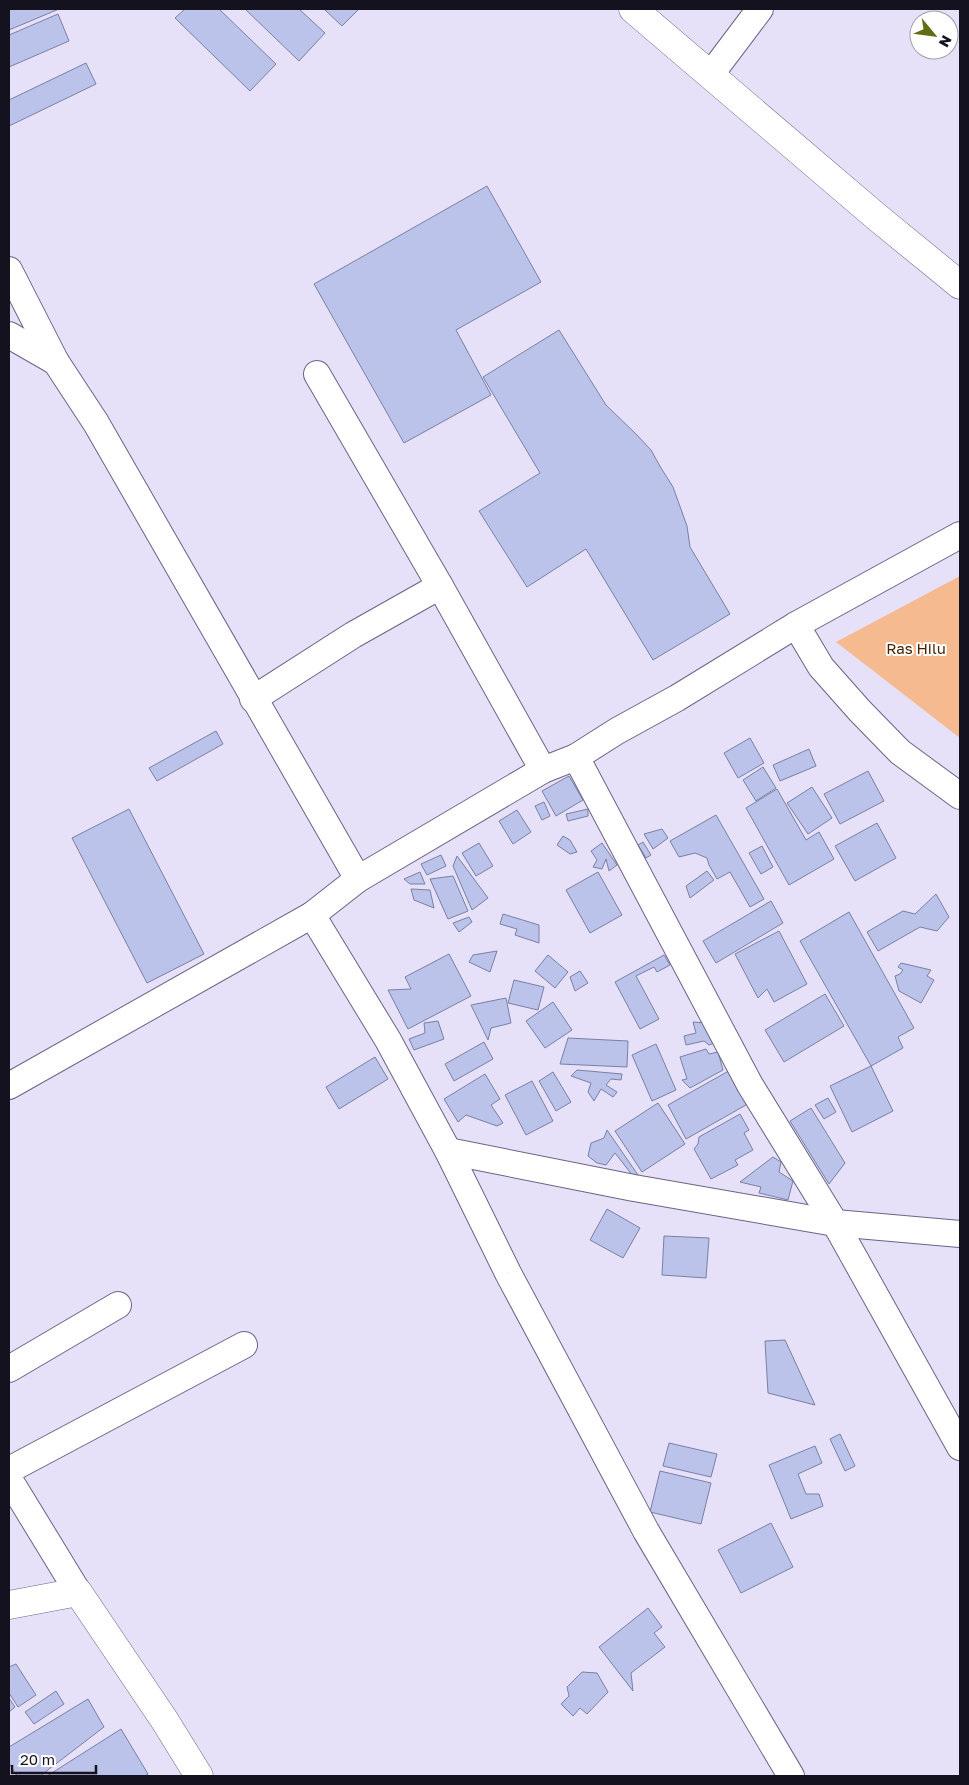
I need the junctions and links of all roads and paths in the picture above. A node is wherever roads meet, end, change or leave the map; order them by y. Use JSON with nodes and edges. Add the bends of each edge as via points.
{"nodes":[{"id":1,"x":633,"y":9,"type":"edge"},
{"id":2,"x":760,"y":9,"type":"edge"},
{"id":3,"x":711,"y":74,"type":"junction"},
{"id":4,"x":9,"y":270,"type":"edge"},
{"id":5,"x":960,"y":285,"type":"edge"},
{"id":6,"x":9,"y":335,"type":"edge"},
{"id":7,"x":56,"y":362,"type":"junction"},
{"id":8,"x":317,"y":374,"type":"dead end"},
{"id":9,"x":960,"y":535,"type":"edge"},
{"id":10,"x":440,"y":586,"type":"junction"},
{"id":11,"x":796,"y":625,"type":"junction"},
{"id":12,"x":253,"y":700,"type":"junction"},
{"id":13,"x":576,"y":757,"type":"junction"},
{"id":14,"x":543,"y":770,"type":"junction"},
{"id":15,"x":960,"y":796,"type":"edge"},
{"id":16,"x":358,"y":879,"type":"junction"},
{"id":17,"x":312,"y":915,"type":"junction"},
{"id":18,"x":9,"y":1086,"type":"edge"},
{"id":19,"x":448,"y":1151,"type":"junction"},
{"id":20,"x":835,"y":1223,"type":"junction"},
{"id":21,"x":960,"y":1234,"type":"edge"},
{"id":22,"x":118,"y":1305,"type":"dead end"},
{"id":23,"x":244,"y":1345,"type":"dead end"},
{"id":24,"x":9,"y":1369,"type":"edge"},
{"id":25,"x":960,"y":1447,"type":"edge"},
{"id":26,"x":9,"y":1470,"type":"edge"},
{"id":27,"x":9,"y":1479,"type":"edge"},
{"id":28,"x":78,"y":1592,"type":"junction"},
{"id":29,"x":9,"y":1605,"type":"edge"},
{"id":30,"x":200,"y":1776,"type":"edge"},
{"id":31,"x":790,"y":1776,"type":"edge"}],
"edges":[{"from":1,"to":3,"type":"main road"},
{"from":2,"to":3,"type":"street"},
{"from":3,"to":5,"type":"main road"},
{"from":4,"to":7,"type":"street"},
{"from":6,"to":7,"type":"street"},
{"from":7,"to":12,"type":"street","via":[[96,423]]},
{"from":8,"to":10,"type":"street"},
{"from":9,"to":11,"type":"street"},
{"from":10,"to":12,"type":"street","via":[[353,635]]},
{"from":10,"to":14,"type":"street"},
{"from":11,"to":13,"type":"street"},
{"from":11,"to":15,"type":"street","via":[[821,667],[860,711],[900,752]]},
{"from":12,"to":16,"type":"street"},
{"from":13,"to":14,"type":"street"},
{"from":13,"to":20,"type":"street","via":[[750,1085]]},
{"from":14,"to":16,"type":"street"},
{"from":16,"to":17,"type":"street"},
{"from":17,"to":18,"type":"street"},
{"from":17,"to":19,"type":"street","via":[[388,1040]]},
{"from":19,"to":20,"type":"street"},
{"from":19,"to":31,"type":"street","via":[[508,1273],[646,1531]]},
{"from":20,"to":21,"type":"street"},
{"from":20,"to":25,"type":"street"},
{"from":22,"to":24,"type":"street"},
{"from":23,"to":26,"type":"street"},
{"from":27,"to":28,"type":"street"},
{"from":28,"to":29,"type":"main road"},
{"from":28,"to":30,"type":"main road"}]}
